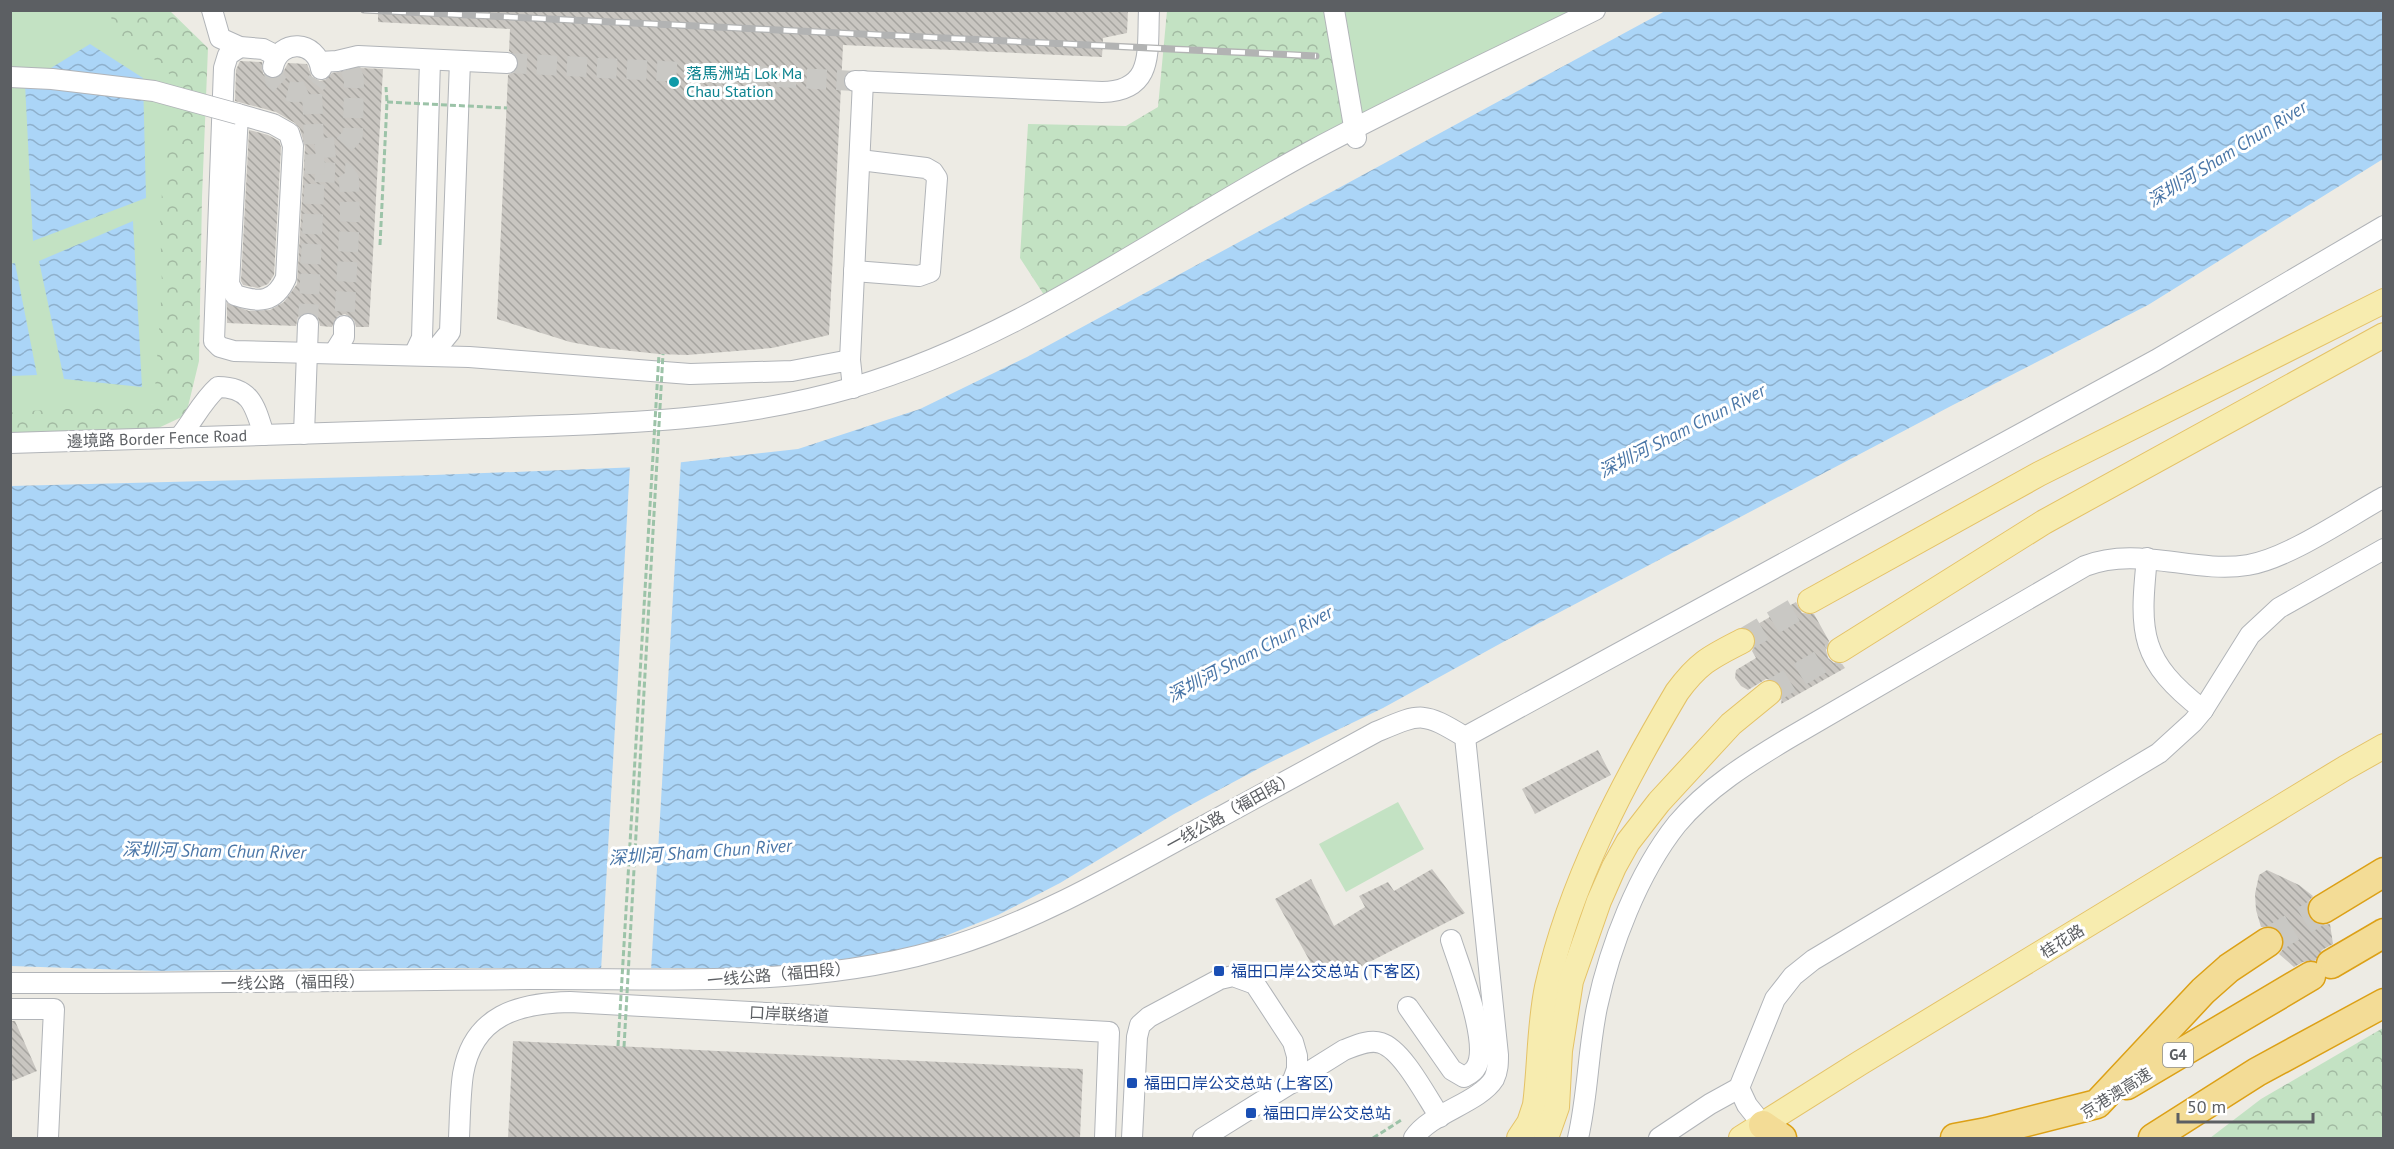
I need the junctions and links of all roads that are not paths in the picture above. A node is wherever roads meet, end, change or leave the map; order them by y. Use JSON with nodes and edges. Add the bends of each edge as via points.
{"nodes":[{"id":1,"x":212,"y":10,"type":"edge"},
{"id":2,"x":1149,"y":10,"type":"edge"},
{"id":3,"x":1334,"y":10,"type":"edge"},
{"id":4,"x":1595,"y":10,"type":"edge"},
{"id":5,"x":240,"y":47,"type":"junction"},
{"id":6,"x":430,"y":60,"type":"junction"},
{"id":7,"x":460,"y":61,"type":"junction"},
{"id":8,"x":507,"y":63,"type":"tunnel mouth"},
{"id":9,"x":10,"y":77,"type":"edge"},
{"id":10,"x":238,"y":114,"type":"junction"},
{"id":11,"x":1356,"y":134,"type":"junction"},
{"id":12,"x":860,"y":160,"type":"junction"},
{"id":13,"x":2384,"y":226,"type":"edge"},
{"id":14,"x":854,"y":271,"type":"junction"},
{"id":15,"x":2384,"y":301,"type":"edge"},
{"id":16,"x":308,"y":324,"type":"tunnel mouth"},
{"id":17,"x":344,"y":326,"type":"tunnel mouth"},
{"id":18,"x":2384,"y":335,"type":"edge"},
{"id":19,"x":307,"y":352,"type":"junction"},
{"id":20,"x":334,"y":353,"type":"junction"},
{"id":21,"x":414,"y":355,"type":"junction"},
{"id":22,"x":850,"y":360,"type":"junction"},
{"id":23,"x":853,"y":388,"type":"junction"},
{"id":24,"x":304,"y":434,"type":"junction"},
{"id":25,"x":264,"y":435,"type":"junction"},
{"id":26,"x":179,"y":438,"type":"junction"},
{"id":27,"x":10,"y":443,"type":"edge"},
{"id":28,"x":2384,"y":497,"type":"edge"},
{"id":29,"x":2384,"y":549,"type":"edge"},
{"id":30,"x":2147,"y":558,"type":"junction"},
{"id":31,"x":1810,"y":601,"type":"tunnel mouth"},
{"id":32,"x":1742,"y":641,"type":"tunnel mouth"},
{"id":33,"x":1840,"y":650,"type":"tunnel mouth"},
{"id":34,"x":1769,"y":693,"type":"tunnel mouth"},
{"id":35,"x":2203,"y":711,"type":"junction"},
{"id":36,"x":1466,"y":746,"type":"junction"},
{"id":37,"x":2384,"y":746,"type":"edge"},
{"id":38,"x":2384,"y":872,"type":"edge"},
{"id":39,"x":2323,"y":909,"type":"tunnel mouth"},
{"id":40,"x":2384,"y":933,"type":"edge"},
{"id":41,"x":1451,"y":940,"type":"dead end"},
{"id":42,"x":2268,"y":942,"type":"tunnel mouth"},
{"id":43,"x":10,"y":983,"type":"edge"},
{"id":44,"x":2384,"y":1003,"type":"edge"},
{"id":45,"x":1408,"y":1007,"type":"dead end"},
{"id":46,"x":10,"y":1009,"type":"edge"},
{"id":47,"x":2258,"y":1072,"type":"junction"},
{"id":48,"x":1292,"y":1083,"type":"junction"},
{"id":49,"x":1739,"y":1088,"type":"junction"},
{"id":50,"x":2097,"y":1104,"type":"junction"},
{"id":51,"x":1440,"y":1117,"type":"junction"},
{"id":52,"x":1762,"y":1134,"type":"edge"},
{"id":53,"x":48,"y":1138,"type":"edge"},
{"id":54,"x":459,"y":1138,"type":"edge"},
{"id":55,"x":1105,"y":1138,"type":"edge"},
{"id":56,"x":1132,"y":1138,"type":"edge"},
{"id":57,"x":1203,"y":1138,"type":"edge"},
{"id":58,"x":1414,"y":1138,"type":"edge"},
{"id":59,"x":1520,"y":1138,"type":"edge"},
{"id":60,"x":1546,"y":1138,"type":"edge"},
{"id":61,"x":1578,"y":1138,"type":"edge"},
{"id":62,"x":1659,"y":1138,"type":"edge"},
{"id":63,"x":1955,"y":1138,"type":"edge"},
{"id":64,"x":2047,"y":1138,"type":"edge"},
{"id":65,"x":2153,"y":1138,"type":"edge"},
{"id":66,"x":2183,"y":1138,"type":"edge"}],
"edges":[{"from":1,"to":5,"type":"street","via":[[220,38]]},
{"from":2,"to":12,"type":"street","via":[[1145,67],[1134,85],[1125,90],[859,81]]},
{"from":3,"to":11,"type":"street"},
{"from":4,"to":11,"type":"street","name":"邊境路 Border Fence Road"},
{"from":5,"to":6,"type":"street","via":[[263,49],[275,62],[289,46],[304,46],[316,55],[320,65],[337,61]]},
{"from":5,"to":19,"type":"street","via":[[228,55],[224,68],[214,341],[234,351]]},
{"from":6,"to":7,"type":"street"},
{"from":6,"to":21,"type":"street","via":[[422,338]]},
{"from":7,"to":8,"type":"street"},
{"from":7,"to":21,"type":"street","via":[[450,332],[437,348]]},
{"from":9,"to":10,"type":"street","bridge":true,"via":[[154,91]]},
{"from":10,"to":10,"type":"street","via":[[289,133],[293,146],[286,278],[280,291],[265,300],[235,295],[229,284]]},
{"from":11,"to":23,"type":"street","name":"邊境路 Border Fence Road","via":[[1314,149],[1050,305],[958,350]]},
{"from":12,"to":14,"type":"street"},
{"from":12,"to":14,"type":"street","via":[[926,168],[938,178],[930,272],[919,276]]},
{"from":13,"to":36,"type":"street","via":[[2156,360]]},
{"from":14,"to":22,"type":"street"},
{"from":15,"to":31,"type":"main road","via":[[2039,474]]},
{"from":16,"to":19,"type":"street"},
{"from":17,"to":20,"type":"street","via":[[344,337]]},
{"from":18,"to":33,"type":"main road","via":[[2044,522]]},
{"from":19,"to":20,"type":"street"},
{"from":19,"to":24,"type":"street"},
{"from":20,"to":21,"type":"street"},
{"from":21,"to":22,"type":"street","via":[[690,374],[792,371]]},
{"from":22,"to":23,"type":"street"},
{"from":23,"to":24,"type":"street","name":"邊境路 Border Fence Road","via":[[770,408],[703,418]]},
{"from":24,"to":25,"type":"street","name":"邊境路 Border Fence Road"},
{"from":25,"to":26,"type":"street","name":"邊境路 Border Fence Road"},
{"from":25,"to":26,"type":"street","via":[[256,409],[243,392],[218,387]]},
{"from":26,"to":27,"type":"street","name":"邊境路 Border Fence Road"},
{"from":28,"to":30,"type":"street","via":[[2273,559],[2246,565],[2203,566]]},
{"from":29,"to":35,"type":"street","via":[[2279,608],[2250,635]]},
{"from":30,"to":35,"type":"street","via":[[2142,604],[2148,645],[2162,673]]},
{"from":30,"to":61,"type":"street","via":[[2102,559],[2085,566],[1745,765],[1678,823],[1660,847],[1616,943],[1597,1008]]},
{"from":32,"to":59,"type":"main road","via":[[1692,671],[1677,692],[1591,855],[1555,954],[1543,1012],[1535,1105]]},
{"from":34,"to":60,"type":"main road","via":[[1731,724],[1659,802],[1614,867],[1571,981],[1560,1052],[1557,1107]]},
{"from":35,"to":49,"type":"street","via":[[2176,738],[2136,768],[1813,960],[1793,976],[1775,999]]},
{"from":36,"to":43,"type":"street","name":"一线公路（福田段）","via":[[1427,717],[1408,718],[1025,919],[956,945],[888,963],[728,981]]},
{"from":36,"to":51,"type":"street","via":[[1498,1055],[1497,1069],[1486,1087]]},
{"from":37,"to":52,"type":"main road","name":"桂花路","via":[[1860,1063]]},
{"from":38,"to":39,"type":"highway"},
{"from":40,"to":50,"type":"highway","name":"京港澳高速","number":"G4"},
{"from":41,"to":45,"type":"street","via":[[1478,1028],[1480,1048],[1474,1071],[1464,1077],[1452,1070]]},
{"from":42,"to":50,"type":"highway","via":[[2203,991]]},
{"from":44,"to":47,"type":"highway"},
{"from":46,"to":53,"type":"street","via":[[54,1009]]},
{"from":47,"to":65,"type":"highway"},
{"from":47,"to":66,"type":"highway"},
{"from":48,"to":51,"type":"street","via":[[1344,1050],[1380,1042],[1396,1052]]},
{"from":48,"to":56,"type":"street","via":[[1298,1069],[1293,1042],[1256,984],[1233,976],[1220,979],[1140,1025]]},
{"from":48,"to":57,"type":"street"},
{"from":49,"to":52,"type":"street"},
{"from":49,"to":62,"type":"street"},
{"from":50,"to":63,"type":"highway"},
{"from":50,"to":64,"type":"highway","name":"京港澳高速","number":"G4"},
{"from":51,"to":58,"type":"street"},
{"from":54,"to":55,"type":"street","name":"口岸联络道","via":[[463,1075],[477,1037],[509,1011],[570,1002],[1109,1032]]}]}
